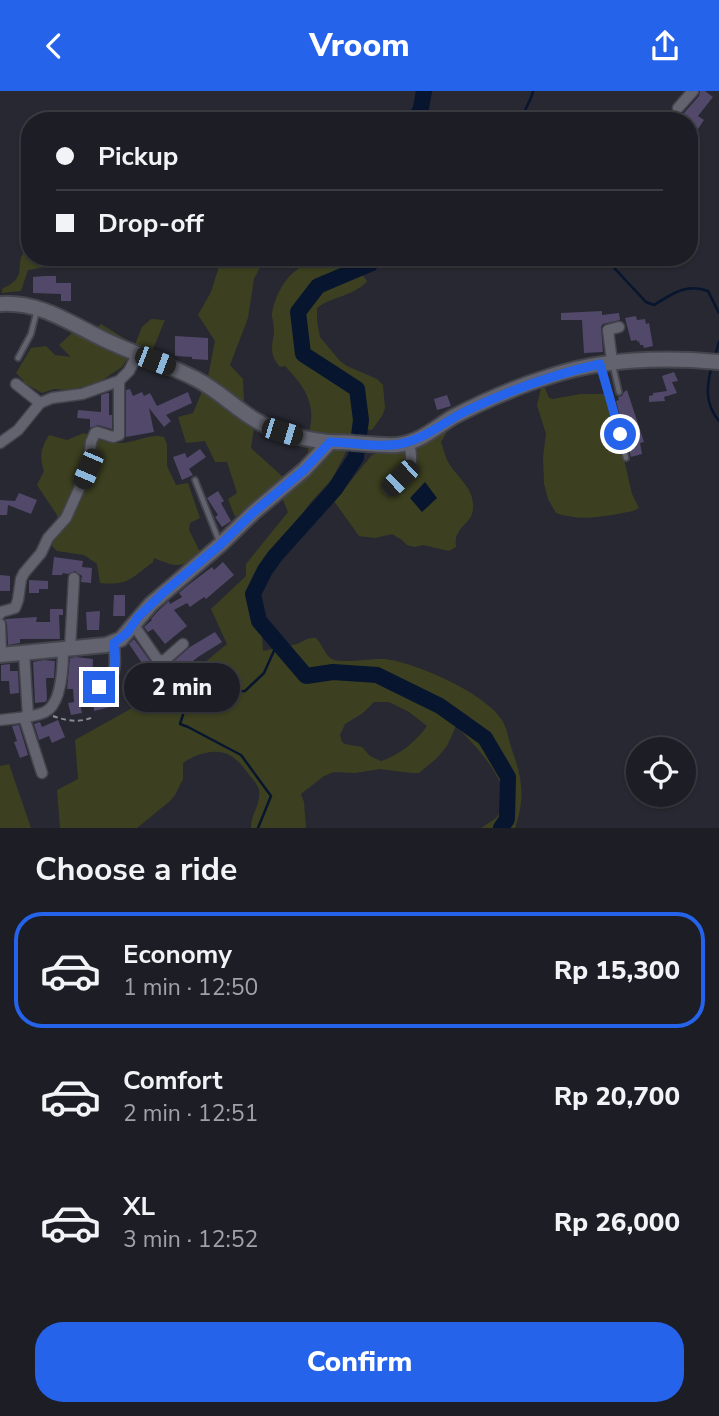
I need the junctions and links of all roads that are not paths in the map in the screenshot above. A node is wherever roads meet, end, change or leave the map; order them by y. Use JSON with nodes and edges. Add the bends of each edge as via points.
{"nodes":[{"id":1,"x":693,"y":91,"type":"edge"},
{"id":2,"x":678,"y":108,"type":"dead end"},
{"id":3,"x":0,"y":304,"type":"edge"},
{"id":4,"x":37,"y":308,"type":"junction"},
{"id":5,"x":620,"y":327,"type":"dead end"},
{"id":6,"x":137,"y":355,"type":"junction"},
{"id":7,"x":18,"y":358,"type":"dead end"},
{"id":8,"x":719,"y":362,"type":"edge"},
{"id":9,"x":606,"y":363,"type":"junction"},
{"id":10,"x":119,"y":381,"type":"junction"},
{"id":11,"x":16,"y":384,"type":"dead end"},
{"id":12,"x":619,"y":392,"type":"dead end"},
{"id":13,"x":40,"y":403,"type":"junction"},
{"id":14,"x":330,"y":442,"type":"junction"},
{"id":15,"x":409,"y":442,"type":"junction"},
{"id":16,"x":0,"y":443,"type":"edge"},
{"id":17,"x":626,"y":458,"type":"dead end"},
{"id":18,"x":195,"y":480,"type":"dead end"},
{"id":19,"x":389,"y":489,"type":"dead end"},
{"id":20,"x":220,"y":545,"type":"junction"},
{"id":21,"x":74,"y":578,"type":"dead end"},
{"id":22,"x":0,"y":614,"type":"edge"},
{"id":23,"x":0,"y":624,"type":"edge"},
{"id":24,"x":133,"y":624,"type":"junction"},
{"id":25,"x":114,"y":643,"type":"junction"},
{"id":26,"x":183,"y":644,"type":"dead end"},
{"id":27,"x":66,"y":649,"type":"junction"},
{"id":28,"x":24,"y":652,"type":"junction"},
{"id":29,"x":1,"y":655,"type":"edge"},
{"id":30,"x":99,"y":687,"type":"dead end"},
{"id":31,"x":26,"y":716,"type":"junction"},
{"id":32,"x":0,"y":720,"type":"edge"},
{"id":33,"x":43,"y":772,"type":"dead end"}],
"edges":[{"from":1,"to":2,"type":"street"},
{"from":3,"to":4,"type":"street"},
{"from":4,"to":6,"type":"street"},
{"from":4,"to":7,"type":"lane"},
{"from":5,"to":9,"type":"street","via":[[607,332]]},
{"from":6,"to":10,"type":"street"},
{"from":6,"to":14,"type":"street","via":[[199,380],[257,422],[304,439]]},
{"from":8,"to":9,"type":"street"},
{"from":9,"to":12,"type":"lane"},
{"from":9,"to":15,"type":"street","via":[[508,392]]},
{"from":9,"to":17,"type":"lane"},
{"from":10,"to":13,"type":"street"},
{"from":10,"to":22,"type":"street","via":[[119,435],[95,433],[88,469],[66,518],[24,573],[15,608]]},
{"from":11,"to":13,"type":"street"},
{"from":13,"to":16,"type":"street","via":[[18,430]]},
{"from":14,"to":15,"type":"street"},
{"from":14,"to":20,"type":"street"},
{"from":15,"to":19,"type":"street","via":[[411,468]]},
{"from":18,"to":20,"type":"lane"},
{"from":20,"to":24,"type":"street"},
{"from":21,"to":27,"type":"street"},
{"from":23,"to":29,"type":"street"},
{"from":24,"to":25,"type":"street"},
{"from":24,"to":26,"type":"street","via":[[160,660]]},
{"from":25,"to":27,"type":"street"},
{"from":25,"to":30,"type":"street","via":[[114,673]]},
{"from":27,"to":28,"type":"street"},
{"from":27,"to":31,"type":"street","via":[[54,703],[46,712]]},
{"from":28,"to":29,"type":"street"},
{"from":28,"to":31,"type":"street"},
{"from":31,"to":32,"type":"street"},
{"from":31,"to":33,"type":"street"}]}
